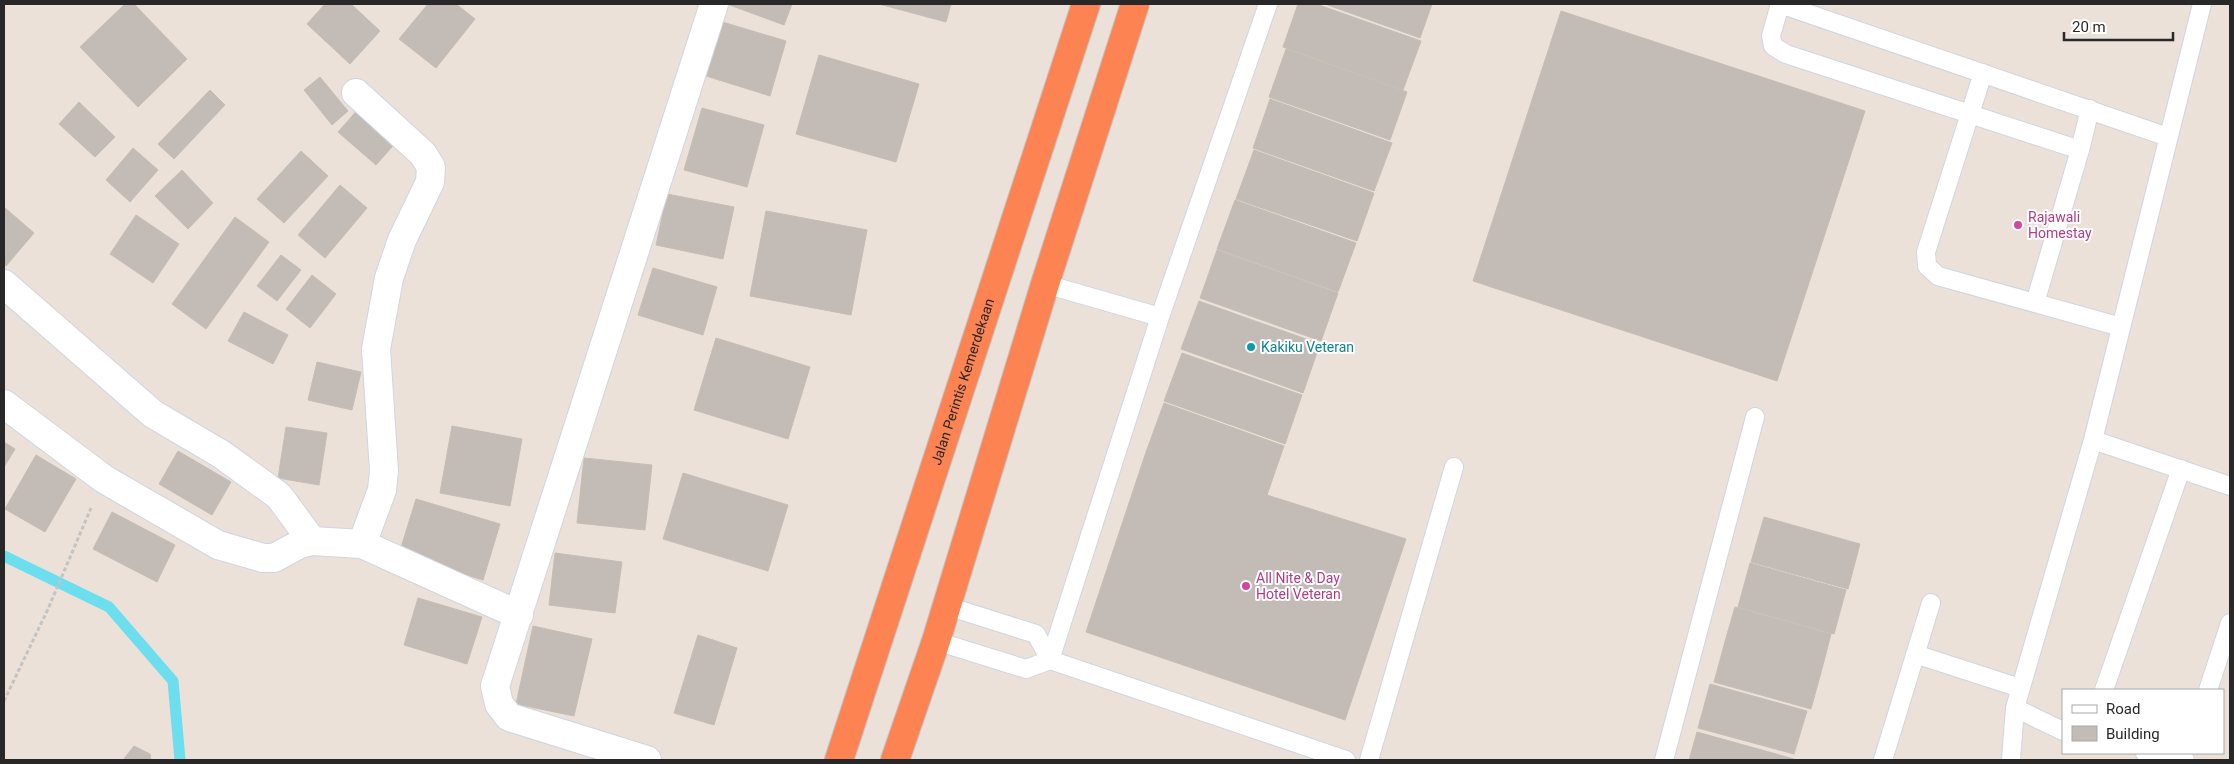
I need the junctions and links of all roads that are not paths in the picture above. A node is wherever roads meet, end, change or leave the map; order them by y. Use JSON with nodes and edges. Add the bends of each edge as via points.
{"nodes":[{"id":1,"x":714,"y":4,"type":"edge"},
{"id":2,"x":1086,"y":4,"type":"edge"},
{"id":3,"x":1135,"y":4,"type":"edge"},
{"id":4,"x":1268,"y":4,"type":"edge"},
{"id":5,"x":1780,"y":4,"type":"edge"},
{"id":6,"x":2202,"y":4,"type":"edge"},
{"id":7,"x":1983,"y":73,"type":"junction"},
{"id":8,"x":356,"y":93,"type":"dead end"},
{"id":9,"x":2090,"y":110,"type":"junction"},
{"id":10,"x":1970,"y":114,"type":"junction"},
{"id":11,"x":2168,"y":137,"type":"junction"},
{"id":12,"x":2080,"y":150,"type":"junction"},
{"id":13,"x":4,"y":284,"type":"edge"},
{"id":14,"x":1045,"y":284,"type":"junction"},
{"id":15,"x":2035,"y":303,"type":"junction"},
{"id":16,"x":1160,"y":317,"type":"junction"},
{"id":17,"x":2121,"y":327,"type":"junction"},
{"id":18,"x":4,"y":404,"type":"edge"},
{"id":19,"x":1754,"y":417,"type":"dead end"},
{"id":20,"x":2093,"y":440,"type":"junction"},
{"id":21,"x":1454,"y":467,"type":"dead end"},
{"id":22,"x":2181,"y":469,"type":"junction"},
{"id":23,"x":2230,"y":486,"type":"edge"},
{"id":24,"x":312,"y":541,"type":"junction"},
{"id":25,"x":362,"y":544,"type":"junction"},
{"id":26,"x":1931,"y":603,"type":"dead end"},
{"id":27,"x":947,"y":606,"type":"junction"},
{"id":28,"x":519,"y":614,"type":"junction"},
{"id":29,"x":2230,"y":623,"type":"edge"},
{"id":30,"x":936,"y":641,"type":"junction"},
{"id":31,"x":1915,"y":654,"type":"junction"},
{"id":32,"x":1050,"y":660,"type":"junction"},
{"id":33,"x":2020,"y":688,"type":"junction"},
{"id":34,"x":2104,"y":689,"type":"edge"},
{"id":35,"x":2208,"y":689,"type":"edge"},
{"id":36,"x":2015,"y":708,"type":"junction"},
{"id":37,"x":2062,"y":730,"type":"edge"},
{"id":38,"x":2151,"y":754,"type":"edge"},
{"id":39,"x":647,"y":760,"type":"edge"},
{"id":40,"x":839,"y":760,"type":"edge"},
{"id":41,"x":895,"y":760,"type":"edge"},
{"id":42,"x":1346,"y":760,"type":"edge"},
{"id":43,"x":1369,"y":760,"type":"edge"},
{"id":44,"x":1664,"y":760,"type":"edge"},
{"id":45,"x":1883,"y":760,"type":"edge"},
{"id":46,"x":2011,"y":760,"type":"edge"},
{"id":47,"x":2185,"y":760,"type":"edge"}],
"edges":[{"from":1,"to":28,"type":"street"},
{"from":2,"to":40,"type":"highway","name":"Jalan Perintis Kemerdekaan"},
{"from":3,"to":14,"type":"highway"},
{"from":4,"to":16,"type":"lane"},
{"from":5,"to":7,"type":"lane"},
{"from":5,"to":10,"type":"lane","via":[[1771,36],[1773,46],[1786,54]]},
{"from":6,"to":11,"type":"lane"},
{"from":7,"to":9,"type":"lane"},
{"from":7,"to":10,"type":"lane"},
{"from":8,"to":25,"type":"street","via":[[423,154],[431,167],[430,182],[402,240],[389,278],[376,349],[384,471],[382,490]]},
{"from":9,"to":11,"type":"lane"},
{"from":9,"to":12,"type":"lane"},
{"from":10,"to":12,"type":"lane"},
{"from":10,"to":15,"type":"lane","via":[[1926,252],[1927,266],[1938,276]]},
{"from":11,"to":17,"type":"lane"},
{"from":12,"to":15,"type":"lane"},
{"from":13,"to":24,"type":"street","via":[[153,414],[221,454],[279,496]]},
{"from":14,"to":16,"type":"lane"},
{"from":14,"to":27,"type":"highway"},
{"from":15,"to":17,"type":"lane"},
{"from":16,"to":32,"type":"lane"},
{"from":17,"to":20,"type":"lane"},
{"from":18,"to":24,"type":"street","via":[[104,479],[218,545],[274,558]]},
{"from":19,"to":44,"type":"lane"},
{"from":20,"to":22,"type":"lane"},
{"from":20,"to":33,"type":"lane"},
{"from":21,"to":43,"type":"lane"},
{"from":22,"to":23,"type":"lane"},
{"from":22,"to":34,"type":"lane"},
{"from":24,"to":25,"type":"street"},
{"from":25,"to":28,"type":"street"},
{"from":26,"to":31,"type":"lane"},
{"from":27,"to":30,"type":"highway"},
{"from":27,"to":32,"type":"lane","via":[[1036,634]]},
{"from":28,"to":39,"type":"street","via":[[495,686],[499,704],[509,717]]},
{"from":29,"to":35,"type":"lane"},
{"from":30,"to":32,"type":"lane","via":[[1026,669]]},
{"from":30,"to":41,"type":"highway"},
{"from":31,"to":33,"type":"lane"},
{"from":31,"to":45,"type":"lane"},
{"from":32,"to":42,"type":"lane"},
{"from":33,"to":36,"type":"lane"},
{"from":36,"to":37,"type":"lane"},
{"from":36,"to":46,"type":"lane"},
{"from":38,"to":47,"type":"lane"}]}
